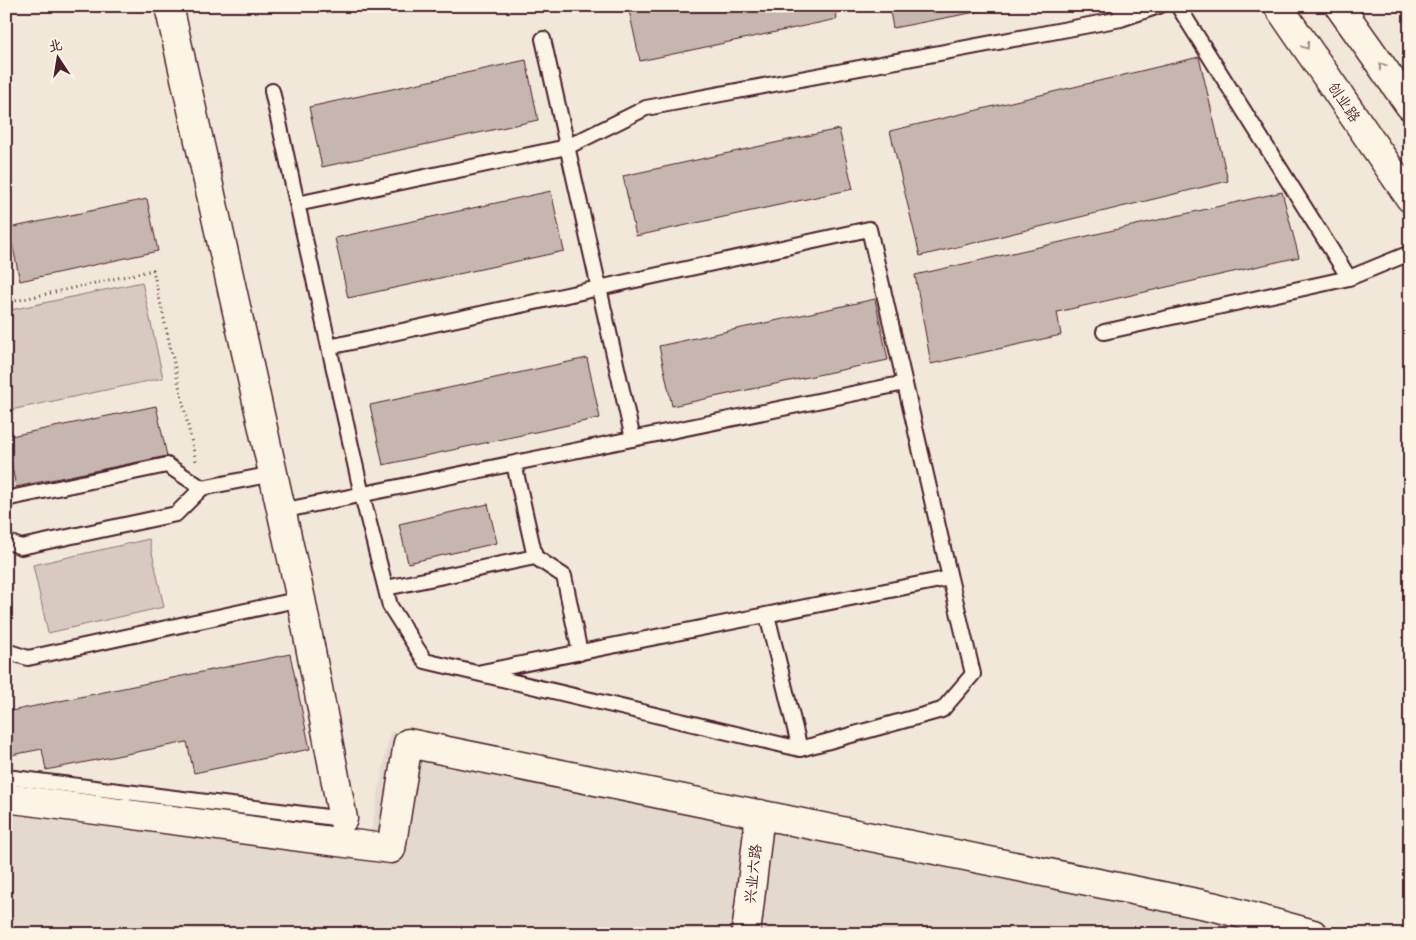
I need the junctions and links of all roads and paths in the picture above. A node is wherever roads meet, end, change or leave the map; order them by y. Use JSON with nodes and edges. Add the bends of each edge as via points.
{"nodes":[{"id":1,"x":170,"y":6,"type":"edge"},
{"id":2,"x":1159,"y":6,"type":"edge"},
{"id":3,"x":1178,"y":6,"type":"edge"},
{"id":4,"x":1278,"y":6,"type":"edge"},
{"id":5,"x":1339,"y":6,"type":"edge"},
{"id":6,"x":1120,"y":12,"type":"edge"},
{"id":7,"x":543,"y":39,"type":"dead end"},
{"id":8,"x":272,"y":91,"type":"dead end"},
{"id":9,"x":1410,"y":106,"type":"edge"},
{"id":10,"x":567,"y":147,"type":"junction"},
{"id":11,"x":1410,"y":198,"type":"edge"},
{"id":12,"x":297,"y":204,"type":"junction"},
{"id":13,"x":1410,"y":254,"type":"edge"},
{"id":14,"x":1350,"y":278,"type":"junction"},
{"id":15,"x":598,"y":288,"type":"junction"},
{"id":16,"x":6,"y":303,"type":"edge"},
{"id":17,"x":1104,"y":332,"type":"dead end"},
{"id":18,"x":329,"y":346,"type":"junction"},
{"id":19,"x":905,"y":383,"type":"junction"},
{"id":20,"x":633,"y":439,"type":"junction"},
{"id":21,"x":514,"y":464,"type":"junction"},
{"id":22,"x":273,"y":474,"type":"junction"},
{"id":23,"x":202,"y":488,"type":"junction"},
{"id":24,"x":362,"y":495,"type":"junction"},
{"id":25,"x":6,"y":502,"type":"edge"},
{"id":26,"x":281,"y":511,"type":"junction"},
{"id":27,"x":6,"y":541,"type":"edge"},
{"id":28,"x":536,"y":557,"type":"junction"},
{"id":29,"x":950,"y":578,"type":"junction"},
{"id":30,"x":386,"y":588,"type":"junction"},
{"id":31,"x":301,"y":599,"type":"junction"},
{"id":32,"x":768,"y":615,"type":"junction"},
{"id":33,"x":6,"y":651,"type":"edge"},
{"id":34,"x":580,"y":652,"type":"junction"},
{"id":35,"x":477,"y":673,"type":"junction"},
{"id":36,"x":800,"y":749,"type":"junction"},
{"id":37,"x":6,"y":776,"type":"edge"},
{"id":38,"x":6,"y":798,"type":"edge"},
{"id":39,"x":760,"y":814,"type":"junction"},
{"id":40,"x":343,"y":819,"type":"joint"},
{"id":41,"x":746,"y":934,"type":"edge"},
{"id":42,"x":1313,"y":934,"type":"edge"}],
"edges":[{"from":1,"to":22,"type":"street"},
{"from":2,"to":6,"type":"lane"},
{"from":3,"to":14,"type":"lane"},
{"from":4,"to":11,"type":"street","name":"创业路","one_way":true},
{"from":9,"to":5,"type":"street","one_way":true},
{"from":6,"to":10,"type":"lane","via":[[646,108]]},
{"from":7,"to":10,"type":"lane"},
{"from":8,"to":12,"type":"lane"},
{"from":10,"to":12,"type":"lane"},
{"from":10,"to":15,"type":"lane"},
{"from":12,"to":18,"type":"lane"},
{"from":13,"to":14,"type":"lane"},
{"from":14,"to":17,"type":"lane"},
{"from":15,"to":18,"type":"lane"},
{"from":15,"to":19,"type":"lane","via":[[869,229]]},
{"from":15,"to":20,"type":"lane"},
{"from":16,"to":23,"type":"path","via":[[153,270]]},
{"from":18,"to":24,"type":"lane"},
{"from":19,"to":20,"type":"lane"},
{"from":19,"to":29,"type":"lane"},
{"from":20,"to":21,"type":"lane"},
{"from":21,"to":24,"type":"lane"},
{"from":21,"to":28,"type":"lane"},
{"from":22,"to":23,"type":"lane"},
{"from":22,"to":26,"type":"street"},
{"from":23,"to":25,"type":"lane","via":[[167,465],[10,498]]},
{"from":23,"to":27,"type":"lane","via":[[176,514],[22,547]]},
{"from":24,"to":26,"type":"lane"},
{"from":24,"to":30,"type":"lane"},
{"from":26,"to":31,"type":"street"},
{"from":28,"to":30,"type":"lane"},
{"from":28,"to":34,"type":"lane","via":[[564,576]]},
{"from":29,"to":32,"type":"lane"},
{"from":29,"to":36,"type":"lane","via":[[973,674],[942,710]]},
{"from":30,"to":35,"type":"lane","via":[[390,606],[425,661]]},
{"from":31,"to":33,"type":"lane","via":[[28,658]]},
{"from":31,"to":40,"type":"street"},
{"from":32,"to":34,"type":"lane"},
{"from":32,"to":36,"type":"lane"},
{"from":34,"to":35,"type":"lane"},
{"from":35,"to":36,"type":"lane"},
{"from":37,"to":40,"type":"lane"},
{"from":38,"to":39,"type":"street","via":[[391,849],[408,743]]},
{"from":39,"to":41,"type":"street","name":"兴业六路"},
{"from":39,"to":42,"type":"street","via":[[1216,907]]}]}
